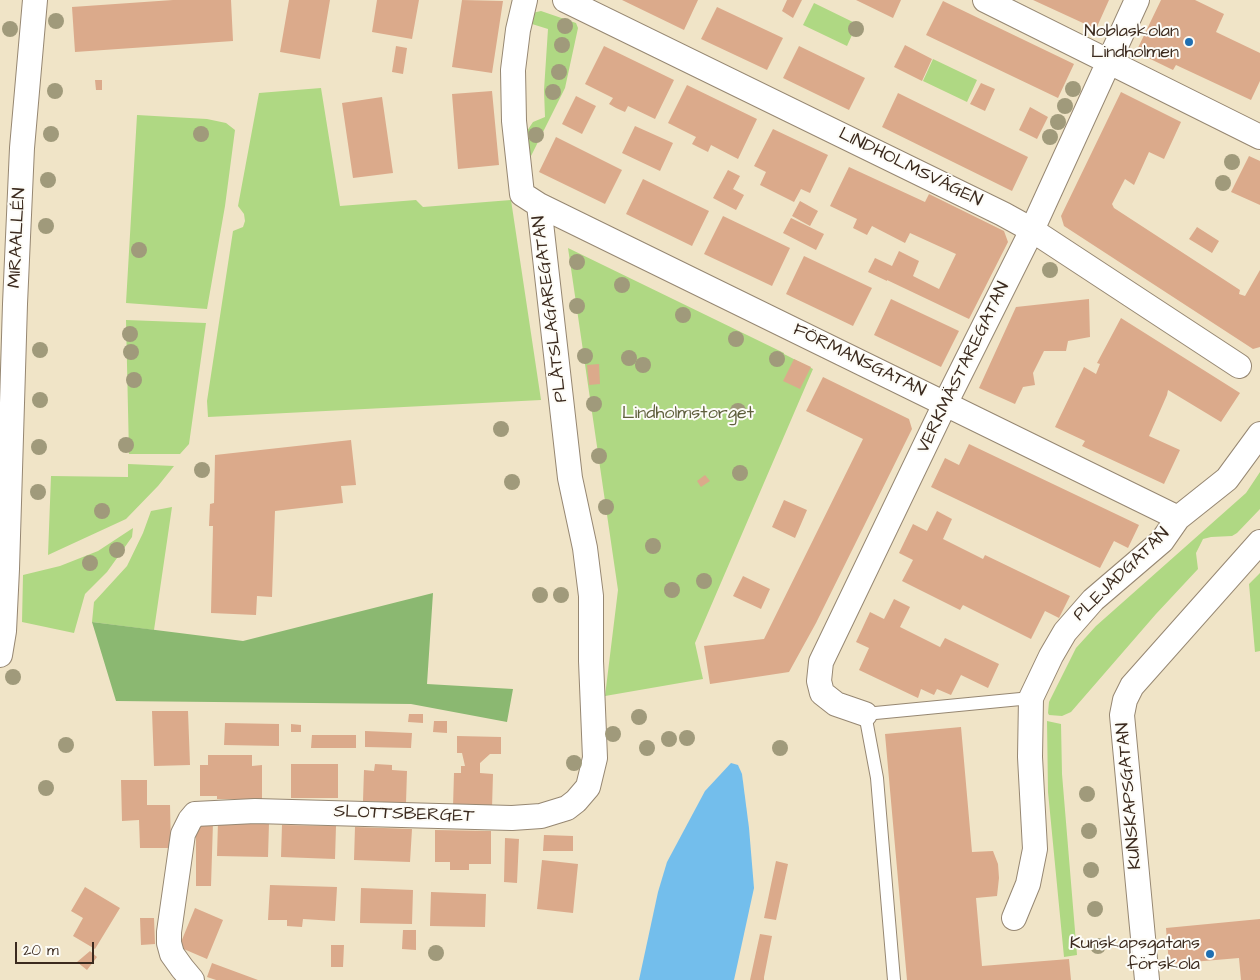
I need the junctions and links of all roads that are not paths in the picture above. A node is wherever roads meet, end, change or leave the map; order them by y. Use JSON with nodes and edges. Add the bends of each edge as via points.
{"nodes":[{"id":1,"x":35,"y":0,"type":"edge"},
{"id":2,"x":525,"y":0,"type":"edge"},
{"id":3,"x":565,"y":0,"type":"edge"},
{"id":4,"x":985,"y":0,"type":"edge"},
{"id":5,"x":1137,"y":0,"type":"edge"},
{"id":6,"x":1108,"y":62,"type":"junction"},
{"id":7,"x":1260,"y":137,"type":"edge"},
{"id":8,"x":539,"y":205,"type":"junction"},
{"id":9,"x":1032,"y":230,"type":"junction"},
{"id":10,"x":7,"y":304,"type":"edge"},
{"id":11,"x":7,"y":335,"type":"edge"},
{"id":12,"x":1238,"y":366,"type":"dead end"},
{"id":13,"x":945,"y":404,"type":"junction"},
{"id":14,"x":1260,"y":434,"type":"edge"},
{"id":15,"x":1178,"y":518,"type":"junction"},
{"id":16,"x":1260,"y":542,"type":"edge"},
{"id":17,"x":4,"y":569,"type":"edge"},
{"id":18,"x":592,"y":596,"type":"joint"},
{"id":19,"x":0,"y":656,"type":"edge"},
{"id":20,"x":1030,"y":698,"type":"junction"},
{"id":21,"x":864,"y":714,"type":"junction"},
{"id":22,"x":1014,"y":918,"type":"dead end"},
{"id":23,"x":192,"y":980,"type":"edge"},
{"id":24,"x":894,"y":980,"type":"edge"},
{"id":25,"x":1147,"y":980,"type":"edge"}],
"edges":[{"from":1,"to":10,"type":"street","name":"MIRAALLÉN"},
{"from":2,"to":8,"type":"street","name":"PLÅTSLAGAREGATAN","via":[[513,70],[514,121],[522,194]]},
{"from":3,"to":9,"type":"street","name":"LINDHOLMSVÄGEN"},
{"from":4,"to":6,"type":"street"},
{"from":5,"to":6,"type":"street","name":"VERKMÄSTAREGATAN"},
{"from":6,"to":7,"type":"street"},
{"from":6,"to":9,"type":"street","name":"VERKMÄSTAREGATAN"},
{"from":8,"to":13,"type":"street","name":"FÖRMANSGATAN"},
{"from":8,"to":18,"type":"street","name":"PLÅTSLAGAREGATAN","via":[[570,478]]},
{"from":9,"to":12,"type":"street","name":"LINDHOLMSVÄGEN"},
{"from":9,"to":13,"type":"street","name":"VERKMÄSTAREGATAN"},
{"from":10,"to":11,"type":"street","name":"MIRAALLÉN"},
{"from":11,"to":17,"type":"street","name":"MIRAALLÉN"},
{"from":13,"to":15,"type":"street","name":"FÖRMANSGATAN"},
{"from":13,"to":21,"type":"street","name":"VERKMÄSTAREGATAN","via":[[821,662],[819,682],[822,693],[836,704]]},
{"from":14,"to":15,"type":"street","name":"PLEJADGATAN","via":[[1227,479]]},
{"from":15,"to":20,"type":"street","name":"PLEJADGATAN","via":[[1162,541],[1093,600],[1065,632]]},
{"from":16,"to":25,"type":"street","name":"KUNSKAPSGATAN","via":[[1132,686],[1125,700],[1122,715]]},
{"from":17,"to":19,"type":"street","name":"MIRAALLÉN","via":[[4,631]]},
{"from":18,"to":23,"type":"street","name":"SLOTTSBERGET","via":[[594,758],[588,787],[576,801],[554,813],[512,818],[255,810],[195,814],[183,834],[169,932],[172,954]]},
{"from":20,"to":21,"type":"lane"},
{"from":20,"to":22,"type":"street","name":"PLEJADGATAN","via":[[1035,849],[1028,884]]},
{"from":21,"to":24,"type":"lane","via":[[877,778]]}]}
